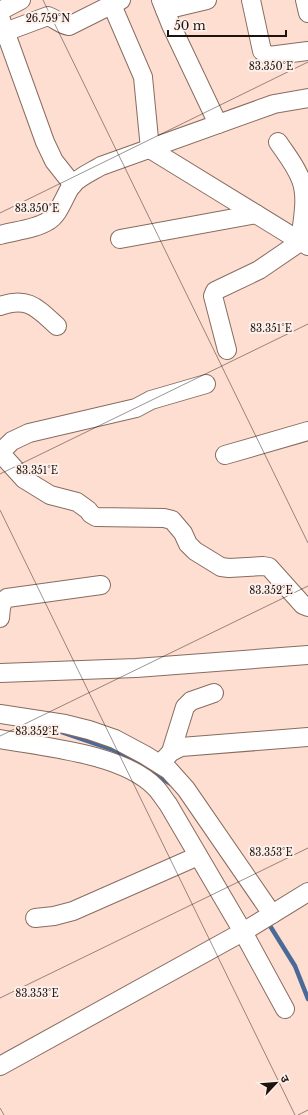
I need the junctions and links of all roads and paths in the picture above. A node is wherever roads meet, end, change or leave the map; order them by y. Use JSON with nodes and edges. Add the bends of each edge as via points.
{"nodes":[{"id":1,"x":21,"y":0,"type":"edge"},
{"id":2,"x":207,"y":0,"type":"edge"},
{"id":3,"x":251,"y":0,"type":"edge"},
{"id":4,"x":305,"y":0,"type":"edge"},
{"id":5,"x":117,"y":2,"type":"edge"},
{"id":6,"x":163,"y":5,"type":"edge"},
{"id":7,"x":0,"y":11,"type":"edge"},
{"id":8,"x":308,"y":13,"type":"edge"},
{"id":9,"x":3,"y":24,"type":"edge"},
{"id":10,"x":308,"y":51,"type":"edge"},
{"id":11,"x":308,"y":98,"type":"edge"},
{"id":12,"x":218,"y":124,"type":"junction"},
{"id":13,"x":278,"y":142,"type":"dead end"},
{"id":14,"x":150,"y":149,"type":"junction"},
{"id":15,"x":73,"y":185,"type":"junction"},
{"id":16,"x":256,"y":214,"type":"junction"},
{"id":17,"x":0,"y":235,"type":"edge"},
{"id":18,"x":120,"y":239,"type":"dead end"},
{"id":19,"x":304,"y":244,"type":"edge"},
{"id":20,"x":0,"y":306,"type":"edge"},
{"id":21,"x":57,"y":326,"type":"dead end"},
{"id":22,"x":227,"y":350,"type":"dead end"},
{"id":23,"x":206,"y":384,"type":"dead end"},
{"id":24,"x":308,"y":431,"type":"edge"},
{"id":25,"x":0,"y":455,"type":"edge"},
{"id":26,"x":225,"y":455,"type":"dead end"},
{"id":27,"x":101,"y":585,"type":"dead end"},
{"id":28,"x":4,"y":596,"type":"edge"},
{"id":29,"x":308,"y":607,"type":"edge"},
{"id":30,"x":0,"y":618,"type":"edge"},
{"id":31,"x":308,"y":655,"type":"edge"},
{"id":32,"x":0,"y":674,"type":"edge"},
{"id":33,"x":214,"y":693,"type":"dead end"},
{"id":34,"x":0,"y":714,"type":"edge"},
{"id":35,"x":308,"y":737,"type":"edge"},
{"id":36,"x":0,"y":739,"type":"edge"},
{"id":37,"x":165,"y":758,"type":"junction"},
{"id":38,"x":198,"y":856,"type":"junction"},
{"id":39,"x":308,"y":892,"type":"edge"},
{"id":40,"x":270,"y":916,"type":"junction"},
{"id":41,"x":35,"y":918,"type":"dead end"},
{"id":42,"x":246,"y":930,"type":"junction"},
{"id":43,"x":284,"y":1009,"type":"dead end"},
{"id":44,"x":0,"y":1066,"type":"edge"}],
"edges":[{"from":1,"to":7,"type":"street"},
{"from":2,"to":6,"type":"street"},
{"from":3,"to":10,"type":"street","via":[[262,51],[265,54],[269,56]]},
{"from":4,"to":8,"type":"street"},
{"from":5,"to":9,"type":"street","via":[[68,26],[48,16]]},
{"from":5,"to":14,"type":"street","via":[[143,77]]},
{"from":6,"to":12,"type":"street"},
{"from":9,"to":15,"type":"street","via":[[49,153]]},
{"from":11,"to":12,"type":"street","via":[[274,104]]},
{"from":12,"to":14,"type":"street"},
{"from":13,"to":19,"type":"street","via":[[301,179],[305,198]]},
{"from":14,"to":15,"type":"street","via":[[101,166]]},
{"from":14,"to":16,"type":"street"},
{"from":15,"to":17,"type":"street","via":[[49,220]]},
{"from":16,"to":18,"type":"street"},
{"from":16,"to":19,"type":"street"},
{"from":19,"to":22,"type":"street","via":[[215,291],[213,296]]},
{"from":20,"to":21,"type":"street","via":[[19,302],[31,304]]},
{"from":23,"to":25,"type":"street","via":[[151,400],[136,408],[29,433],[12,441]]},
{"from":24,"to":26,"type":"street"},
{"from":25,"to":29,"type":"street","via":[[24,479],[50,495],[77,502],[96,517],[172,520],[188,544],[221,567],[268,567],[303,605]]},
{"from":27,"to":28,"type":"street"},
{"from":28,"to":30,"type":"street"},
{"from":31,"to":32,"type":"street","via":[[136,668]]},
{"from":33,"to":37,"type":"street","via":[[191,701],[185,707]]},
{"from":34,"to":37,"type":"street","via":[[89,730]]},
{"from":35,"to":37,"type":"street","via":[[180,747]]},
{"from":36,"to":38,"type":"street","via":[[91,756],[126,768],[147,780],[168,804]]},
{"from":37,"to":40,"type":"street","via":[[169,770],[186,789]]},
{"from":38,"to":41,"type":"street","via":[[73,911]]},
{"from":38,"to":42,"type":"street"},
{"from":39,"to":40,"type":"street"},
{"from":40,"to":42,"type":"street"},
{"from":42,"to":43,"type":"street"},
{"from":42,"to":44,"type":"street"}]}
